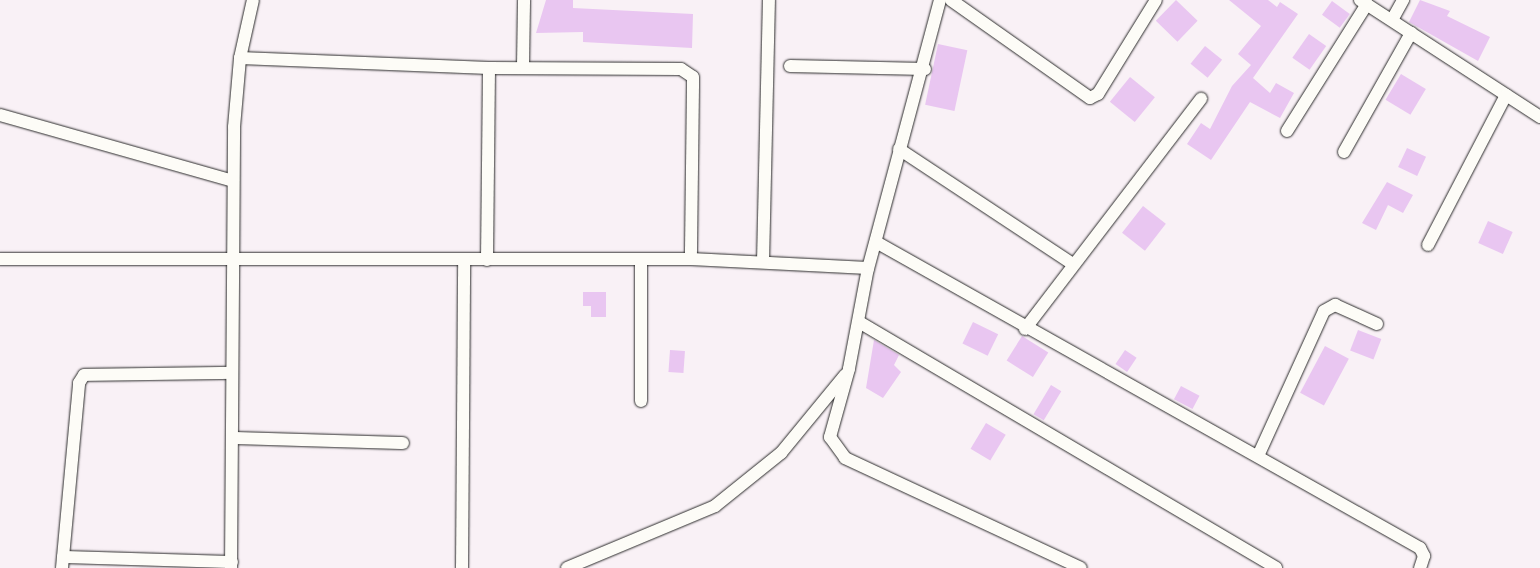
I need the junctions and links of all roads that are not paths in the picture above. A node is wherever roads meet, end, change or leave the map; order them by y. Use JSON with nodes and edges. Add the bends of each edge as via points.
{"nodes":[{"id":1,"x":253,"y":0,"type":"edge"},
{"id":2,"x":524,"y":0,"type":"edge"},
{"id":3,"x":768,"y":0,"type":"edge"},
{"id":4,"x":940,"y":0,"type":"edge"},
{"id":5,"x":950,"y":0,"type":"edge"},
{"id":6,"x":1156,"y":0,"type":"edge"},
{"id":7,"x":1403,"y":0,"type":"edge"},
{"id":8,"x":1363,"y":2,"type":"edge"},
{"id":9,"x":1392,"y":20,"type":"junction"},
{"id":10,"x":1411,"y":33,"type":"junction"},
{"id":11,"x":240,"y":58,"type":"junction"},
{"id":12,"x":523,"y":66,"type":"junction"},
{"id":13,"x":790,"y":66,"type":"dead end"},
{"id":14,"x":489,"y":68,"type":"junction"},
{"id":15,"x":925,"y":69,"type":"junction"},
{"id":16,"x":1506,"y":95,"type":"junction"},
{"id":17,"x":1200,"y":99,"type":"dead end"},
{"id":18,"x":0,"y":115,"type":"edge"},
{"id":19,"x":1540,"y":117,"type":"edge"},
{"id":20,"x":1287,"y":131,"type":"dead end"},
{"id":21,"x":899,"y":149,"type":"junction"},
{"id":22,"x":1344,"y":152,"type":"dead end"},
{"id":23,"x":233,"y":181,"type":"junction"},
{"id":24,"x":876,"y":242,"type":"junction"},
{"id":25,"x":1428,"y":245,"type":"dead end"},
{"id":26,"x":234,"y":258,"type":"junction"},
{"id":27,"x":0,"y":259,"type":"edge"},
{"id":28,"x":691,"y":259,"type":"junction"},
{"id":29,"x":464,"y":260,"type":"junction"},
{"id":30,"x":487,"y":260,"type":"junction"},
{"id":31,"x":642,"y":260,"type":"junction"},
{"id":32,"x":763,"y":262,"type":"junction"},
{"id":33,"x":1071,"y":263,"type":"junction"},
{"id":34,"x":868,"y":268,"type":"junction"},
{"id":35,"x":859,"y":322,"type":"junction"},
{"id":36,"x":1377,"y":324,"type":"dead end"},
{"id":37,"x":1025,"y":329,"type":"junction"},
{"id":38,"x":849,"y":369,"type":"junction"},
{"id":39,"x":232,"y":373,"type":"junction"},
{"id":40,"x":641,"y":401,"type":"dead end"},
{"id":41,"x":233,"y":438,"type":"junction"},
{"id":42,"x":403,"y":443,"type":"dead end"},
{"id":43,"x":1258,"y":456,"type":"junction"},
{"id":44,"x":62,"y":562,"type":"edge"},
{"id":45,"x":232,"y":565,"type":"edge"},
{"id":46,"x":462,"y":568,"type":"edge"},
{"id":47,"x":567,"y":568,"type":"edge"},
{"id":48,"x":1081,"y":568,"type":"edge"},
{"id":49,"x":1276,"y":568,"type":"edge"},
{"id":50,"x":1420,"y":568,"type":"edge"}],
"edges":[{"from":1,"to":11,"type":"street"},
{"from":2,"to":12,"type":"street"},
{"from":3,"to":32,"type":"street"},
{"from":4,"to":15,"type":"street"},
{"from":5,"to":6,"type":"street","via":[[1090,98],[1098,94]]},
{"from":7,"to":9,"type":"street"},
{"from":8,"to":9,"type":"street"},
{"from":8,"to":20,"type":"street"},
{"from":9,"to":10,"type":"street"},
{"from":10,"to":16,"type":"street"},
{"from":10,"to":22,"type":"street"},
{"from":11,"to":14,"type":"street"},
{"from":11,"to":23,"type":"street"},
{"from":12,"to":14,"type":"street"},
{"from":12,"to":28,"type":"street","via":[[672,68],[693,77]]},
{"from":13,"to":15,"type":"street"},
{"from":14,"to":30,"type":"street"},
{"from":15,"to":21,"type":"street"},
{"from":16,"to":19,"type":"street"},
{"from":16,"to":25,"type":"street"},
{"from":17,"to":33,"type":"street"},
{"from":18,"to":23,"type":"street"},
{"from":21,"to":24,"type":"street"},
{"from":21,"to":33,"type":"street"},
{"from":23,"to":26,"type":"street"},
{"from":24,"to":34,"type":"street"},
{"from":24,"to":37,"type":"street"},
{"from":26,"to":27,"type":"street"},
{"from":26,"to":29,"type":"street"},
{"from":26,"to":39,"type":"street"},
{"from":28,"to":31,"type":"street"},
{"from":28,"to":32,"type":"street"},
{"from":29,"to":30,"type":"street"},
{"from":29,"to":46,"type":"street"},
{"from":30,"to":31,"type":"street"},
{"from":31,"to":40,"type":"street"},
{"from":32,"to":34,"type":"street"},
{"from":33,"to":37,"type":"street"},
{"from":34,"to":35,"type":"street"},
{"from":35,"to":38,"type":"street"},
{"from":35,"to":49,"type":"street"},
{"from":36,"to":43,"type":"street","via":[[1335,304],[1324,311]]},
{"from":37,"to":43,"type":"street"},
{"from":38,"to":47,"type":"street","via":[[781,453],[722,500],[691,519]]},
{"from":38,"to":48,"type":"street","via":[[830,437],[845,458]]},
{"from":39,"to":41,"type":"street"},
{"from":39,"to":44,"type":"street","via":[[84,375],[79,383]]},
{"from":41,"to":42,"type":"street"},
{"from":41,"to":45,"type":"street"},
{"from":43,"to":50,"type":"street","via":[[1420,548],[1424,556]]},
{"from":44,"to":45,"type":"street"}]}
